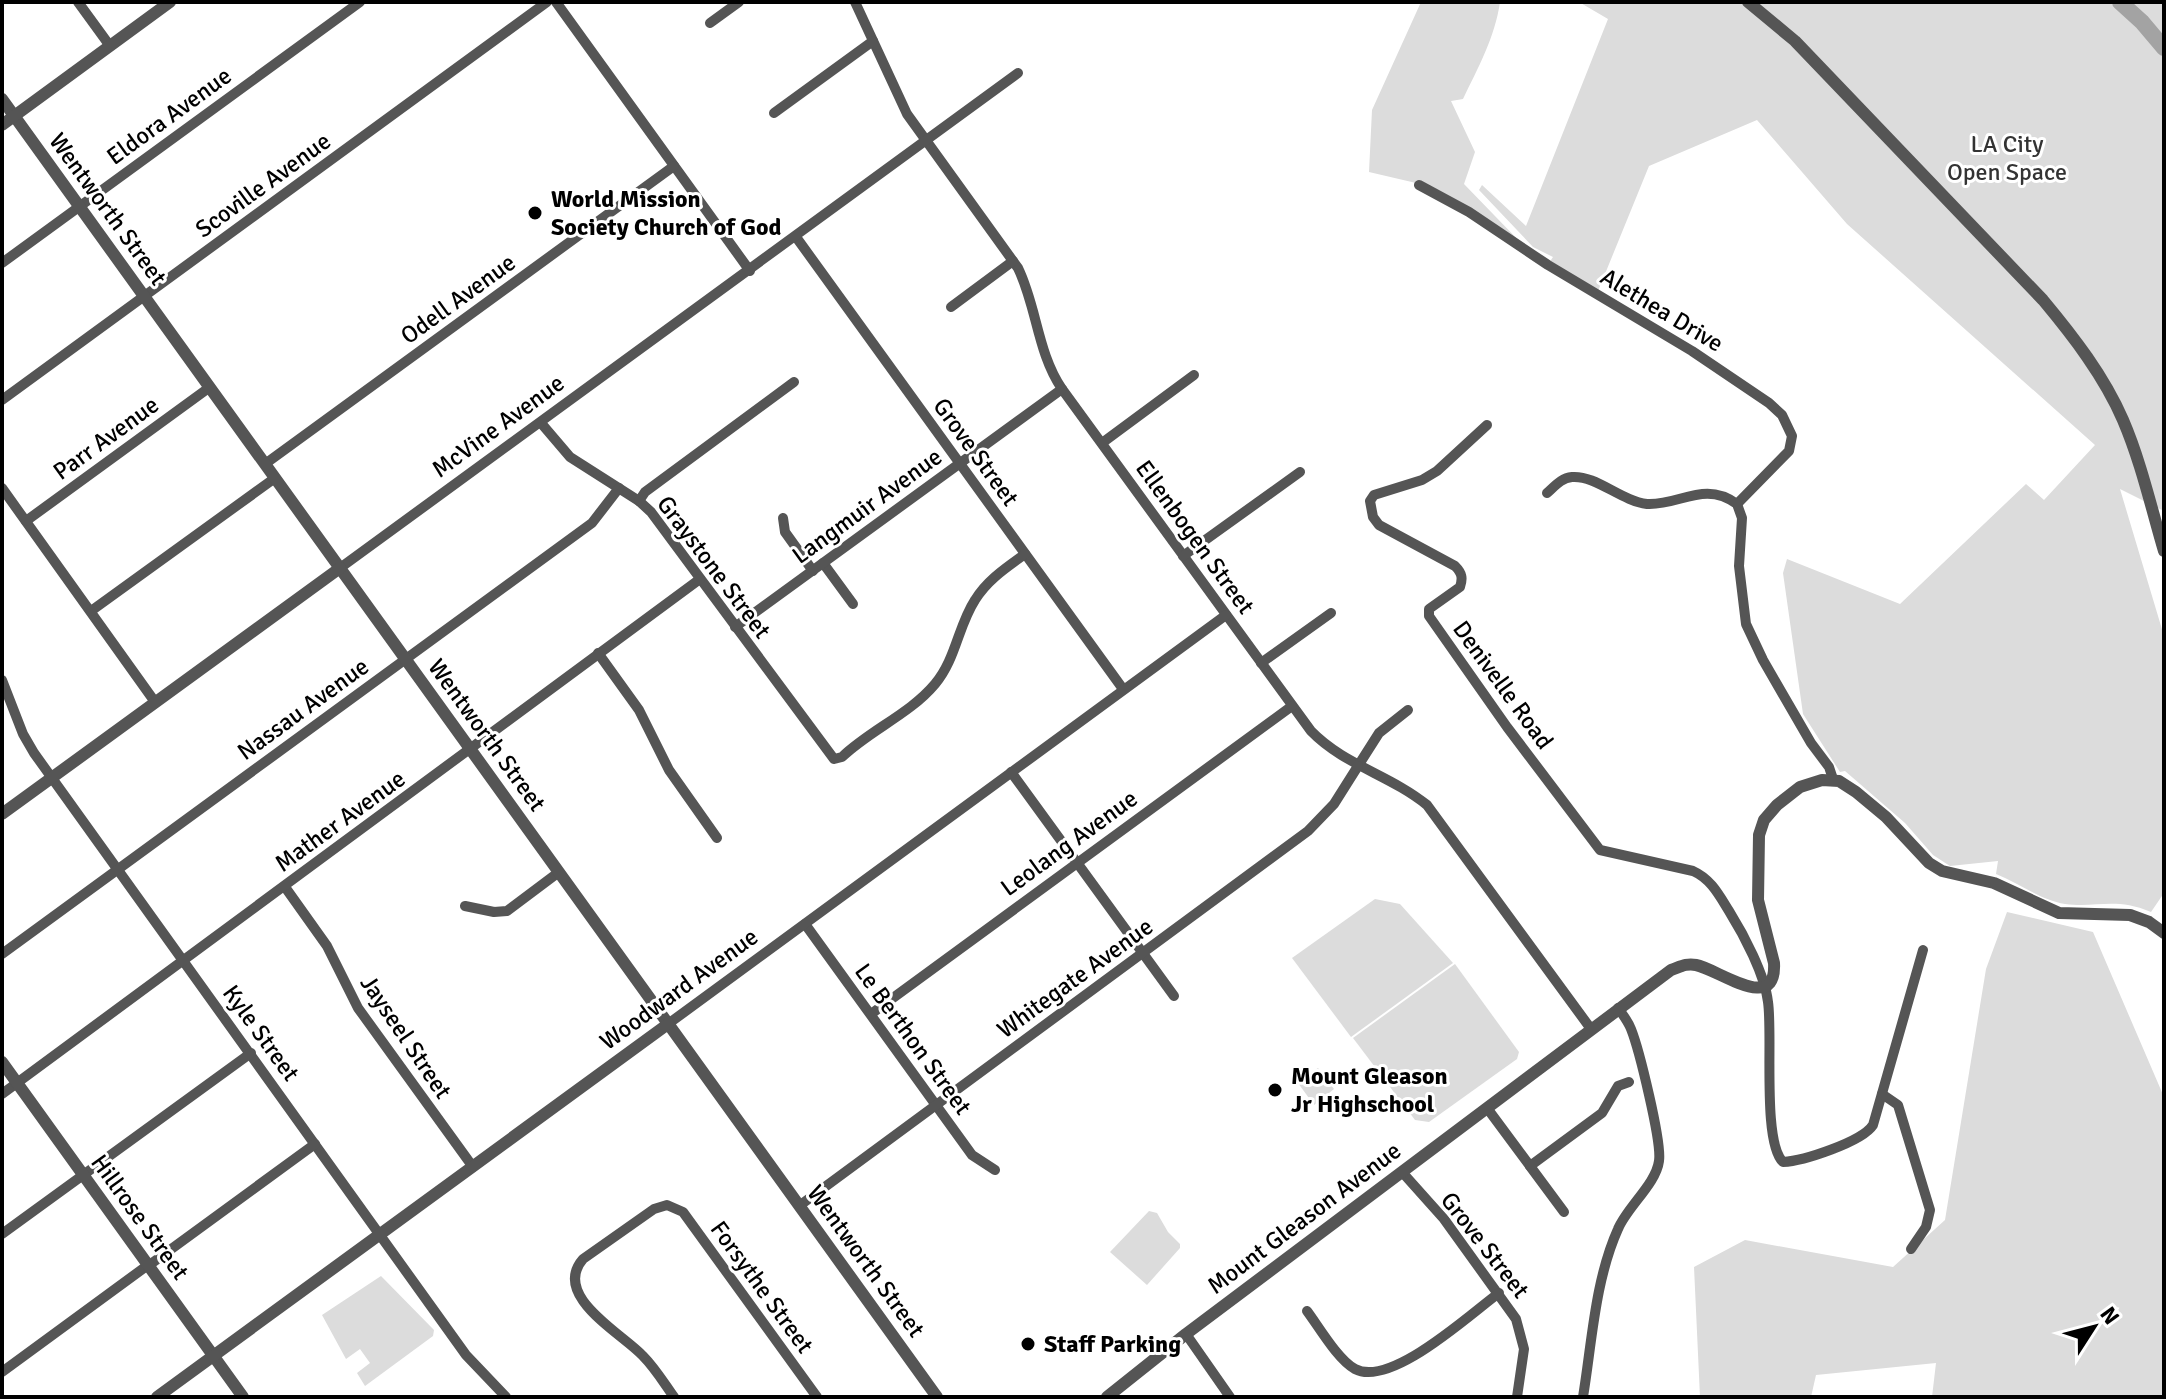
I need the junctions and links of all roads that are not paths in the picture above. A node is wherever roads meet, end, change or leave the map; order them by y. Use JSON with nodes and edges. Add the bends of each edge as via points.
{"nodes":[{"id":1,"x":78,"y":2,"type":"edge"},
{"id":2,"x":170,"y":2,"type":"edge"},
{"id":3,"x":360,"y":2,"type":"edge"},
{"id":4,"x":547,"y":2,"type":"edge"},
{"id":5,"x":556,"y":2,"type":"edge"},
{"id":6,"x":739,"y":2,"type":"edge"},
{"id":7,"x":855,"y":2,"type":"edge"},
{"id":8,"x":1748,"y":2,"type":"edge"},
{"id":9,"x":710,"y":23,"type":"dead end"},
{"id":10,"x":873,"y":41,"type":"junction"},
{"id":11,"x":110,"y":46,"type":"junction"},
{"id":12,"x":1018,"y":73,"type":"dead end"},
{"id":13,"x":2,"y":99,"type":"edge"},
{"id":14,"x":774,"y":113,"type":"dead end"},
{"id":15,"x":14,"y":116,"type":"junction"},
{"id":16,"x":2,"y":125,"type":"edge"},
{"id":17,"x":926,"y":142,"type":"junction"},
{"id":18,"x":674,"y":166,"type":"junction"},
{"id":19,"x":1419,"y":185,"type":"dead end"},
{"id":20,"x":79,"y":207,"type":"junction"},
{"id":21,"x":796,"y":237,"type":"junction"},
{"id":22,"x":1013,"y":261,"type":"junction"},
{"id":23,"x":2,"y":263,"type":"edge"},
{"id":24,"x":750,"y":271,"type":"junction"},
{"id":25,"x":144,"y":297,"type":"junction"},
{"id":26,"x":951,"y":307,"type":"dead end"},
{"id":27,"x":1194,"y":375,"type":"dead end"},
{"id":28,"x":794,"y":382,"type":"dead end"},
{"id":29,"x":210,"y":387,"type":"junction"},
{"id":30,"x":1062,"y":389,"type":"junction"},
{"id":31,"x":2,"y":400,"type":"edge"},
{"id":32,"x":541,"y":423,"type":"junction"},
{"id":33,"x":1487,"y":425,"type":"dead end"},
{"id":34,"x":1102,"y":443,"type":"junction"},
{"id":35,"x":959,"y":463,"type":"junction"},
{"id":36,"x":265,"y":464,"type":"junction"},
{"id":37,"x":1300,"y":472,"type":"dead end"},
{"id":38,"x":275,"y":478,"type":"junction"},
{"id":39,"x":2,"y":488,"type":"edge"},
{"id":40,"x":619,"y":488,"type":"junction"},
{"id":41,"x":1547,"y":493,"type":"dead end"},
{"id":42,"x":639,"y":501,"type":"junction"},
{"id":43,"x":1737,"y":504,"type":"junction"},
{"id":44,"x":783,"y":518,"type":"dead end"},
{"id":45,"x":26,"y":521,"type":"junction"},
{"id":46,"x":2164,"y":551,"type":"edge"},
{"id":47,"x":1025,"y":554,"type":"junction"},
{"id":48,"x":1183,"y":556,"type":"junction"},
{"id":49,"x":823,"y":563,"type":"junction"},
{"id":50,"x":340,"y":568,"type":"junction"},
{"id":51,"x":813,"y":571,"type":"junction"},
{"id":52,"x":700,"y":579,"type":"junction"},
{"id":53,"x":853,"y":604,"type":"dead end"},
{"id":54,"x":91,"y":611,"type":"junction"},
{"id":55,"x":1331,"y":613,"type":"dead end"},
{"id":56,"x":1226,"y":615,"type":"junction"},
{"id":57,"x":735,"y":627,"type":"junction"},
{"id":58,"x":598,"y":653,"type":"junction"},
{"id":59,"x":406,"y":660,"type":"junction"},
{"id":60,"x":1261,"y":663,"type":"junction"},
{"id":61,"x":2,"y":680,"type":"edge"},
{"id":62,"x":1123,"y":689,"type":"junction"},
{"id":63,"x":155,"y":702,"type":"junction"},
{"id":64,"x":1292,"y":706,"type":"junction"},
{"id":65,"x":1408,"y":710,"type":"dead end"},
{"id":66,"x":471,"y":749,"type":"junction"},
{"id":67,"x":1358,"y":766,"type":"junction"},
{"id":68,"x":1011,"y":772,"type":"junction"},
{"id":69,"x":51,"y":777,"type":"junction"},
{"id":70,"x":1833,"y":779,"type":"junction"},
{"id":71,"x":2,"y":814,"type":"edge"},
{"id":72,"x":717,"y":838,"type":"dead end"},
{"id":73,"x":1077,"y":862,"type":"junction"},
{"id":74,"x":118,"y":869,"type":"junction"},
{"id":75,"x":559,"y":872,"type":"junction"},
{"id":76,"x":285,"y":887,"type":"junction"},
{"id":77,"x":465,"y":906,"type":"dead end"},
{"id":78,"x":805,"y":924,"type":"junction"},
{"id":79,"x":2164,"y":933,"type":"edge"},
{"id":80,"x":1923,"y":950,"type":"dead end"},
{"id":81,"x":1143,"y":953,"type":"junction"},
{"id":82,"x":2,"y":954,"type":"edge"},
{"id":83,"x":184,"y":960,"type":"junction"},
{"id":84,"x":1764,"y":987,"type":"junction"},
{"id":85,"x":1174,"y":996,"type":"dead end"},
{"id":86,"x":1618,"y":1008,"type":"junction"},
{"id":87,"x":871,"y":1014,"type":"junction"},
{"id":88,"x":668,"y":1024,"type":"junction"},
{"id":89,"x":1591,"y":1029,"type":"junction"},
{"id":90,"x":251,"y":1053,"type":"junction"},
{"id":91,"x":2,"y":1062,"type":"edge"},
{"id":92,"x":1629,"y":1082,"type":"dead end"},
{"id":93,"x":17,"y":1083,"type":"junction"},
{"id":94,"x":2,"y":1094,"type":"edge"},
{"id":95,"x":1882,"y":1094,"type":"junction"},
{"id":96,"x":936,"y":1105,"type":"junction"},
{"id":97,"x":1487,"y":1108,"type":"junction"},
{"id":98,"x":315,"y":1144,"type":"junction"},
{"id":99,"x":1530,"y":1166,"type":"junction"},
{"id":100,"x":473,"y":1167,"type":"junction"},
{"id":101,"x":995,"y":1170,"type":"dead end"},
{"id":102,"x":1402,"y":1172,"type":"junction"},
{"id":103,"x":82,"y":1175,"type":"junction"},
{"id":104,"x":799,"y":1206,"type":"junction"},
{"id":105,"x":1564,"y":1212,"type":"dead end"},
{"id":106,"x":2,"y":1234,"type":"edge"},
{"id":107,"x":381,"y":1234,"type":"junction"},
{"id":108,"x":1911,"y":1249,"type":"dead end"},
{"id":109,"x":148,"y":1266,"type":"junction"},
{"id":110,"x":1499,"y":1293,"type":"junction"},
{"id":111,"x":1307,"y":1311,"type":"dead end"},
{"id":112,"x":1186,"y":1334,"type":"junction"},
{"id":113,"x":214,"y":1356,"type":"junction"},
{"id":114,"x":2,"y":1372,"type":"edge"},
{"id":115,"x":1116,"y":1394,"type":"edge"},
{"id":116,"x":157,"y":1397,"type":"edge"},
{"id":117,"x":243,"y":1397,"type":"edge"},
{"id":118,"x":506,"y":1397,"type":"edge"},
{"id":119,"x":674,"y":1397,"type":"edge"},
{"id":120,"x":817,"y":1397,"type":"edge"},
{"id":121,"x":937,"y":1397,"type":"edge"},
{"id":122,"x":1230,"y":1397,"type":"edge"},
{"id":123,"x":1517,"y":1397,"type":"edge"},
{"id":124,"x":1583,"y":1397,"type":"edge"}],
"edges":[{"from":1,"to":11,"type":"street"},
{"from":2,"to":11,"type":"street"},
{"from":3,"to":20,"type":"street","name":"Eldora Avenue"},
{"from":4,"to":25,"type":"street","name":"Scoville Avenue"},
{"from":5,"to":18,"type":"street"},
{"from":6,"to":9,"type":"street"},
{"from":7,"to":10,"type":"street","name":"Ellenbogen Street"},
{"from":8,"to":46,"type":"street","via":[[1795,41],[2074,338],[2122,418]]},
{"from":10,"to":14,"type":"street"},
{"from":10,"to":17,"type":"street","name":"Ellenbogen Street","via":[[904,109]]},
{"from":11,"to":15,"type":"street"},
{"from":12,"to":17,"type":"street","name":"McVine Avenue"},
{"from":13,"to":15,"type":"street","name":"Wentworth Street"},
{"from":15,"to":16,"type":"street"},
{"from":15,"to":20,"type":"street","name":"Wentworth Street"},
{"from":17,"to":21,"type":"street","name":"McVine Avenue"},
{"from":17,"to":22,"type":"street","name":"Ellenbogen Street"},
{"from":18,"to":24,"type":"street"},
{"from":18,"to":36,"type":"street","name":"Odell Avenue"},
{"from":19,"to":43,"type":"street","name":"Alethea Drive","via":[[1692,351],[1782,415],[1792,436],[1789,451]]},
{"from":20,"to":23,"type":"street","name":"Eldora Avenue"},
{"from":20,"to":25,"type":"street","name":"Wentworth Street"},
{"from":21,"to":24,"type":"street","name":"McVine Avenue"},
{"from":21,"to":35,"type":"street","name":"Grove Street"},
{"from":22,"to":26,"type":"street"},
{"from":22,"to":30,"type":"street","name":"Ellenbogen Street","via":[[1026,287],[1045,356]]},
{"from":24,"to":32,"type":"street","name":"McVine Avenue"},
{"from":25,"to":29,"type":"street","name":"Wentworth Street"},
{"from":25,"to":31,"type":"street","name":"Scoville Avenue"},
{"from":27,"to":34,"type":"street"},
{"from":28,"to":42,"type":"street"},
{"from":29,"to":36,"type":"street","name":"Wentworth Street"},
{"from":29,"to":45,"type":"street","name":"Parr Avenue"},
{"from":30,"to":34,"type":"street","name":"Ellenbogen Street"},
{"from":30,"to":35,"type":"street","name":"Langmuir Avenue"},
{"from":32,"to":40,"type":"street","name":"Graystone Street","via":[[570,457]]},
{"from":32,"to":50,"type":"street","name":"McVine Avenue"},
{"from":33,"to":84,"type":"street","name":"Denivelle Road","via":[[1437,471],[1374,495],[1373,517],[1460,571],[1460,587],[1434,604],[1429,616],[1600,850],[1705,876],[1740,929]]},
{"from":34,"to":48,"type":"street","name":"Ellenbogen Street"},
{"from":35,"to":47,"type":"street","name":"Grove Street"},
{"from":35,"to":49,"type":"street","name":"Langmuir Avenue"},
{"from":36,"to":38,"type":"street","name":"Wentworth Street"},
{"from":37,"to":48,"type":"street"},
{"from":38,"to":50,"type":"street","name":"Wentworth Street"},
{"from":38,"to":54,"type":"street"},
{"from":39,"to":45,"type":"street"},
{"from":40,"to":42,"type":"street","name":"Graystone Street"},
{"from":40,"to":59,"type":"street","name":"Nassau Avenue","via":[[592,523]]},
{"from":41,"to":43,"type":"street","via":[[1561,480],[1581,477],[1642,503],[1708,494]]},
{"from":42,"to":52,"type":"street","name":"Graystone Street"},
{"from":43,"to":70,"type":"street","via":[[1746,624]]},
{"from":44,"to":51,"type":"street","via":[[785,532]]},
{"from":45,"to":54,"type":"street"},
{"from":47,"to":57,"type":"street","name":"Graystone Street","via":[[975,599],[936,684],[842,757],[834,759]]},
{"from":47,"to":62,"type":"street","name":"Grove Street"},
{"from":48,"to":56,"type":"street","name":"Ellenbogen Street"},
{"from":49,"to":51,"type":"street","name":"Langmuir Avenue"},
{"from":49,"to":53,"type":"street"},
{"from":50,"to":59,"type":"street","name":"Wentworth Street"},
{"from":50,"to":63,"type":"street","name":"McVine Avenue"},
{"from":51,"to":57,"type":"street","name":"Langmuir Avenue"},
{"from":52,"to":57,"type":"street","name":"Graystone Street"},
{"from":52,"to":58,"type":"street","name":"Mather Avenue"},
{"from":54,"to":63,"type":"street"},
{"from":55,"to":60,"type":"street"},
{"from":56,"to":60,"type":"street","name":"Ellenbogen Street"},
{"from":56,"to":62,"type":"street","name":"Woodward Avenue"},
{"from":58,"to":66,"type":"street","name":"Mather Avenue"},
{"from":58,"to":72,"type":"street"},
{"from":59,"to":66,"type":"street","name":"Wentworth Street"},
{"from":59,"to":74,"type":"street","name":"Nassau Avenue"},
{"from":60,"to":64,"type":"street","name":"Ellenbogen Street"},
{"from":61,"to":69,"type":"street","name":"Kyle Street","via":[[23,734]]},
{"from":62,"to":68,"type":"street","name":"Woodward Avenue"},
{"from":63,"to":69,"type":"street","name":"McVine Avenue"},
{"from":64,"to":67,"type":"street","name":"Ellenbogen Street","via":[[1321,741]]},
{"from":64,"to":73,"type":"street","name":"Leolang Avenue"},
{"from":65,"to":67,"type":"street","name":"Whitegate Avenue","via":[[1379,733]]},
{"from":66,"to":75,"type":"street","name":"Wentworth Street"},
{"from":66,"to":76,"type":"street","name":"Mather Avenue"},
{"from":67,"to":81,"type":"street","name":"Whitegate Avenue","via":[[1334,804],[1308,831]]},
{"from":67,"to":89,"type":"street","name":"Ellenbogen Street","via":[[1405,787],[1427,805]]},
{"from":68,"to":73,"type":"street"},
{"from":68,"to":78,"type":"street","name":"Woodward Avenue"},
{"from":69,"to":71,"type":"street","name":"McVine Avenue"},
{"from":69,"to":74,"type":"street","name":"Kyle Street"},
{"from":70,"to":79,"type":"street","via":[[1886,817],[1942,871],[1994,883],[2059,913],[2130,915]]},
{"from":70,"to":84,"type":"street","via":[[1787,795],[1770,811],[1759,835],[1758,900],[1775,972]]},
{"from":73,"to":81,"type":"street"},
{"from":73,"to":87,"type":"street","name":"Leolang Avenue"},
{"from":74,"to":82,"type":"street","name":"Nassau Avenue"},
{"from":74,"to":83,"type":"street","name":"Kyle Street"},
{"from":75,"to":77,"type":"street","via":[[507,911]]},
{"from":75,"to":88,"type":"street","name":"Wentworth Street"},
{"from":76,"to":83,"type":"street","name":"Mather Avenue"},
{"from":76,"to":100,"type":"street","name":"Jayseel Street","via":[[327,946],[352,999]]},
{"from":78,"to":87,"type":"street","name":"Le Berthon Street"},
{"from":78,"to":88,"type":"street","name":"Woodward Avenue"},
{"from":80,"to":95,"type":"street"},
{"from":81,"to":85,"type":"street"},
{"from":81,"to":96,"type":"street","name":"Whitegate Avenue"},
{"from":83,"to":90,"type":"street","name":"Kyle Street"},
{"from":83,"to":93,"type":"street","name":"Mather Avenue"},
{"from":84,"to":86,"type":"street","name":"Mount Gleason Avenue","via":[[1685,965]]},
{"from":84,"to":95,"type":"street","via":[[1770,1103],[1783,1162],[1863,1136],[1873,1125]]},
{"from":86,"to":89,"type":"street","name":"Mount Gleason Avenue"},
{"from":86,"to":124,"type":"street","via":[[1633,1033],[1660,1161],[1614,1238]]},
{"from":87,"to":96,"type":"street","name":"Le Berthon Street"},
{"from":88,"to":100,"type":"street","name":"Woodward Avenue"},
{"from":88,"to":104,"type":"street","name":"Wentworth Street"},
{"from":89,"to":97,"type":"street","name":"Mount Gleason Avenue"},
{"from":90,"to":98,"type":"street","name":"Kyle Street"},
{"from":90,"to":103,"type":"street"},
{"from":91,"to":93,"type":"street","name":"Hillrose Street"},
{"from":92,"to":99,"type":"street","via":[[1618,1086],[1602,1113]]},
{"from":93,"to":94,"type":"street","name":"Mather Avenue"},
{"from":93,"to":103,"type":"street","name":"Hillrose Street"},
{"from":95,"to":108,"type":"street","via":[[1901,1112],[1930,1210]]},
{"from":96,"to":101,"type":"street","name":"Le Berthon Street","via":[[972,1155]]},
{"from":96,"to":104,"type":"street","name":"Whitegate Avenue"},
{"from":97,"to":99,"type":"street"},
{"from":97,"to":102,"type":"street","name":"Mount Gleason Avenue"},
{"from":98,"to":107,"type":"street","name":"Kyle Street"},
{"from":98,"to":109,"type":"street"},
{"from":99,"to":105,"type":"street"},
{"from":100,"to":107,"type":"street","name":"Woodward Avenue"},
{"from":102,"to":110,"type":"street","name":"Grove Street"},
{"from":102,"to":112,"type":"street","name":"Mount Gleason Avenue"},
{"from":103,"to":106,"type":"street"},
{"from":103,"to":109,"type":"street","name":"Hillrose Street"},
{"from":104,"to":121,"type":"street","name":"Wentworth Street"},
{"from":107,"to":113,"type":"street","name":"Woodward Avenue"},
{"from":107,"to":118,"type":"street","name":"Kyle Street","via":[[466,1355]]},
{"from":109,"to":113,"type":"street","name":"Hillrose Street"},
{"from":109,"to":114,"type":"street"},
{"from":110,"to":111,"type":"street","via":[[1413,1357],[1370,1373],[1351,1366]]},
{"from":110,"to":123,"type":"street","name":"Grove Street","via":[[1523,1337]]},
{"from":112,"to":115,"type":"street","name":"Mount Gleason Avenue"},
{"from":112,"to":122,"type":"street"},
{"from":113,"to":116,"type":"street","name":"Woodward Avenue"},
{"from":113,"to":117,"type":"street","name":"Hillrose Street"},
{"from":119,"to":120,"type":"street","name":"Forsythe Street","via":[[642,1354],[595,1315],[579,1293],[575,1276],[583,1259],[654,1209],[671,1205],[686,1215]]}]}
